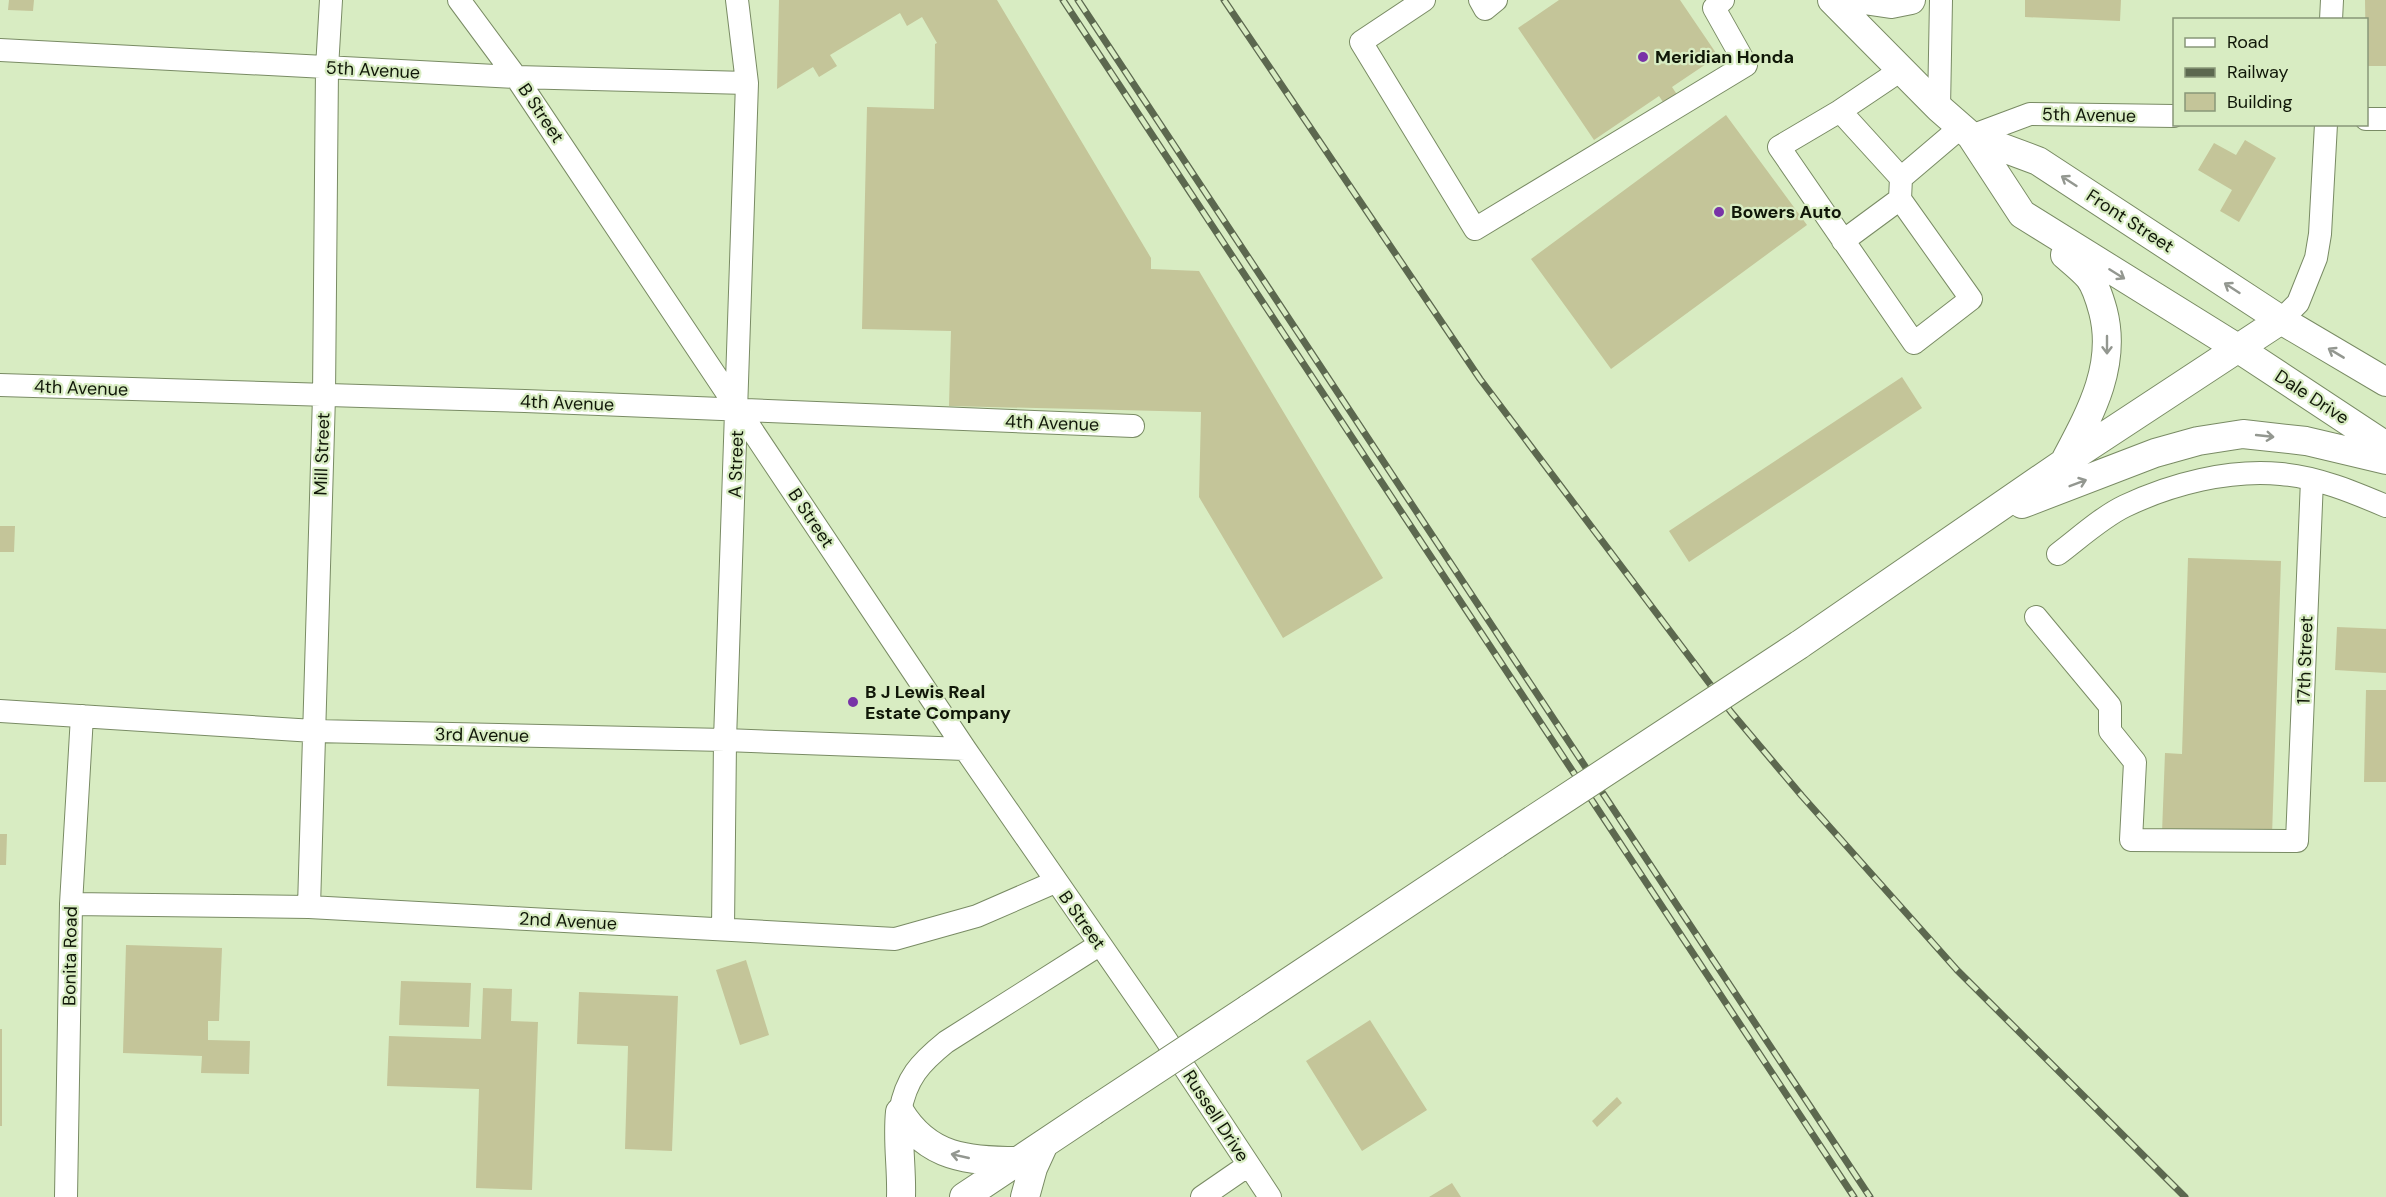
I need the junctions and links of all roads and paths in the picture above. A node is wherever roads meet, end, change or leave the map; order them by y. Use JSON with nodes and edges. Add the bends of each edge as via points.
{"nodes":[{"id":1,"x":331,"y":0,"type":"edge"},
{"id":2,"x":459,"y":0,"type":"edge"},
{"id":3,"x":736,"y":0,"type":"edge"},
{"id":4,"x":1424,"y":0,"type":"edge"},
{"id":5,"x":1480,"y":0,"type":"edge"},
{"id":6,"x":1496,"y":0,"type":"edge"},
{"id":7,"x":1723,"y":0,"type":"edge"},
{"id":8,"x":1832,"y":0,"type":"edge"},
{"id":9,"x":1864,"y":0,"type":"edge"},
{"id":10,"x":1911,"y":0,"type":"edge"},
{"id":11,"x":1941,"y":0,"type":"edge"},
{"id":12,"x":2332,"y":0,"type":"edge"},
{"id":13,"x":2331,"y":18,"type":"edge"},
{"id":14,"x":0,"y":50,"type":"edge"},
{"id":15,"x":327,"y":68,"type":"junction"},
{"id":16,"x":1901,"y":70,"type":"junction"},
{"id":17,"x":516,"y":77,"type":"junction"},
{"id":18,"x":747,"y":83,"type":"junction"},
{"id":19,"x":1939,"y":108,"type":"junction"},
{"id":20,"x":1840,"y":111,"type":"junction"},
{"id":21,"x":2173,"y":116,"type":"edge"},
{"id":22,"x":2368,"y":119,"type":"edge"},
{"id":23,"x":2386,"y":119,"type":"edge"},
{"id":24,"x":2326,"y":126,"type":"edge"},
{"id":25,"x":1966,"y":132,"type":"junction"},
{"id":26,"x":1901,"y":189,"type":"junction"},
{"id":27,"x":2022,"y":214,"type":"junction"},
{"id":28,"x":1843,"y":241,"type":"junction"},
{"id":29,"x":2281,"y":320,"type":"junction"},
{"id":30,"x":2239,"y":349,"type":"junction"},
{"id":31,"x":2386,"y":382,"type":"edge"},
{"id":32,"x":0,"y":385,"type":"edge"},
{"id":33,"x":324,"y":396,"type":"junction"},
{"id":34,"x":738,"y":410,"type":"junction"},
{"id":35,"x":1133,"y":426,"type":"dead end"},
{"id":36,"x":2386,"y":446,"type":"edge"},
{"id":37,"x":2386,"y":460,"type":"edge"},
{"id":38,"x":2065,"y":462,"type":"junction"},
{"id":39,"x":2312,"y":480,"type":"junction"},
{"id":40,"x":2386,"y":506,"type":"edge"},
{"id":41,"x":1984,"y":519,"type":"junction"},
{"id":42,"x":2058,"y":554,"type":"dead end"},
{"id":43,"x":2036,"y":617,"type":"dead end"},
{"id":44,"x":0,"y":711,"type":"edge"},
{"id":45,"x":82,"y":716,"type":"junction"},
{"id":46,"x":314,"y":731,"type":"junction"},
{"id":47,"x":726,"y":740,"type":"junction"},
{"id":48,"x":965,"y":749,"type":"junction"},
{"id":49,"x":1055,"y":882,"type":"junction"},
{"id":50,"x":71,"y":904,"type":"junction"},
{"id":51,"x":309,"y":907,"type":"junction"},
{"id":52,"x":723,"y":929,"type":"junction"},
{"id":53,"x":1099,"y":945,"type":"junction"},
{"id":54,"x":1163,"y":1035,"type":"joint"},
{"id":55,"x":900,"y":1112,"type":"junction"},
{"id":56,"x":1044,"y":1143,"type":"junction"},
{"id":57,"x":1018,"y":1161,"type":"junction"},
{"id":58,"x":1248,"y":1166,"type":"junction"},
{"id":59,"x":66,"y":1197,"type":"edge"},
{"id":60,"x":901,"y":1197,"type":"edge"},
{"id":61,"x":964,"y":1197,"type":"edge"},
{"id":62,"x":1025,"y":1197,"type":"edge"},
{"id":63,"x":1203,"y":1197,"type":"edge"},
{"id":64,"x":1270,"y":1197,"type":"edge"}],
"edges":[{"from":1,"to":15,"type":"street","name":"Mill Street"},
{"from":2,"to":17,"type":"street","name":"B Street"},
{"from":3,"to":18,"type":"street","name":"A Street"},
{"from":4,"to":7,"type":"street","via":[[1361,42],[1475,230],[1746,65],[1714,8]]},
{"from":5,"to":6,"type":"street","via":[[1485,9]]},
{"from":8,"to":16,"type":"main road","name":"Front Street"},
{"from":9,"to":10,"type":"main road","via":[[1891,4]]},
{"from":11,"to":19,"type":"street"},
{"from":12,"to":13,"type":"street"},
{"from":14,"to":15,"type":"street","name":"5th Avenue"},
{"from":15,"to":17,"type":"street","name":"5th Avenue"},
{"from":15,"to":33,"type":"street","name":"Mill Street"},
{"from":16,"to":19,"type":"main road","name":"Front Street"},
{"from":16,"to":20,"type":"street"},
{"from":17,"to":18,"type":"street","name":"5th Avenue"},
{"from":17,"to":34,"type":"street","name":"B Street"},
{"from":18,"to":34,"type":"street","name":"A Street"},
{"from":19,"to":25,"type":"main road","name":"Front Street"},
{"from":20,"to":26,"type":"street"},
{"from":20,"to":28,"type":"street","via":[[1779,147]]},
{"from":21,"to":25,"type":"street","name":"5th Avenue","via":[[2030,114]]},
{"from":22,"to":23,"type":"street"},
{"from":24,"to":29,"type":"street","via":[[2316,258],[2298,303]]},
{"from":25,"to":26,"type":"street","name":"5th Avenue"},
{"from":25,"to":27,"type":"main road","name":"Front Street"},
{"from":29,"to":25,"type":"main road","name":"Front Street","one_way":true,"via":[[2038,161]]},
{"from":26,"to":28,"type":"street","name":"5th Avenue"},
{"from":26,"to":28,"type":"street","via":[[1971,299],[1914,343]]},
{"from":27,"to":30,"type":"main road","name":"Front Street","one_way":true},
{"from":27,"to":38,"type":"main road","one_way":true,"via":[[2090,278],[2105,321],[2107,362],[2101,384],[2093,409]]},
{"from":29,"to":30,"type":"main road"},
{"from":31,"to":29,"type":"main road","one_way":true},
{"from":30,"to":36,"type":"main road","name":"Dale Drive"},
{"from":30,"to":38,"type":"main road"},
{"from":32,"to":33,"type":"street","name":"4th Avenue"},
{"from":33,"to":34,"type":"street","name":"4th Avenue"},
{"from":33,"to":46,"type":"street","name":"Mill Street"},
{"from":34,"to":35,"type":"street","name":"4th Avenue"},
{"from":34,"to":47,"type":"street","name":"A Street"},
{"from":34,"to":48,"type":"street","name":"B Street"},
{"from":41,"to":37,"type":"main road","one_way":true,"via":[[2155,453],[2243,434],[2306,441]]},
{"from":38,"to":41,"type":"main road"},
{"from":39,"to":40,"type":"street"},
{"from":39,"to":42,"type":"street","via":[[2281,474],[2235,475],[2177,486],[2124,507]]},
{"from":39,"to":43,"type":"street","name":"17th Street","via":[[2297,841],[2131,840],[2135,762],[2110,731],[2110,706]]},
{"from":41,"to":56,"type":"main road","bridge":true},
{"from":44,"to":45,"type":"street","name":"3rd Avenue"},
{"from":45,"to":46,"type":"street","name":"3rd Avenue"},
{"from":45,"to":50,"type":"street","name":"Bonita Road"},
{"from":46,"to":47,"type":"street","name":"3rd Avenue"},
{"from":46,"to":51,"type":"street","name":"Mill Street"},
{"from":47,"to":48,"type":"street","name":"3rd Avenue"},
{"from":47,"to":52,"type":"street","name":"A Street"},
{"from":48,"to":49,"type":"street","name":"B Street"},
{"from":49,"to":52,"type":"street","name":"2nd Avenue","via":[[977,916],[895,939]]},
{"from":49,"to":53,"type":"street","name":"B Street"},
{"from":50,"to":51,"type":"street","name":"2nd Avenue"},
{"from":50,"to":59,"type":"street","name":"Bonita Road"},
{"from":51,"to":52,"type":"street","name":"2nd Avenue"},
{"from":53,"to":54,"type":"street","name":"B Street"},
{"from":53,"to":55,"type":"street","via":[[927,1057],[912,1074]]},
{"from":54,"to":58,"type":"street","name":"Russell Drive"},
{"from":57,"to":55,"type":"main road","one_way":true,"via":[[973,1160],[931,1147]]},
{"from":55,"to":60,"type":"main road"},
{"from":56,"to":57,"type":"main road"},
{"from":56,"to":62,"type":"main road"},
{"from":57,"to":61,"type":"main road"},
{"from":58,"to":63,"type":"street"},
{"from":58,"to":64,"type":"street","name":"Russell Drive"}]}
